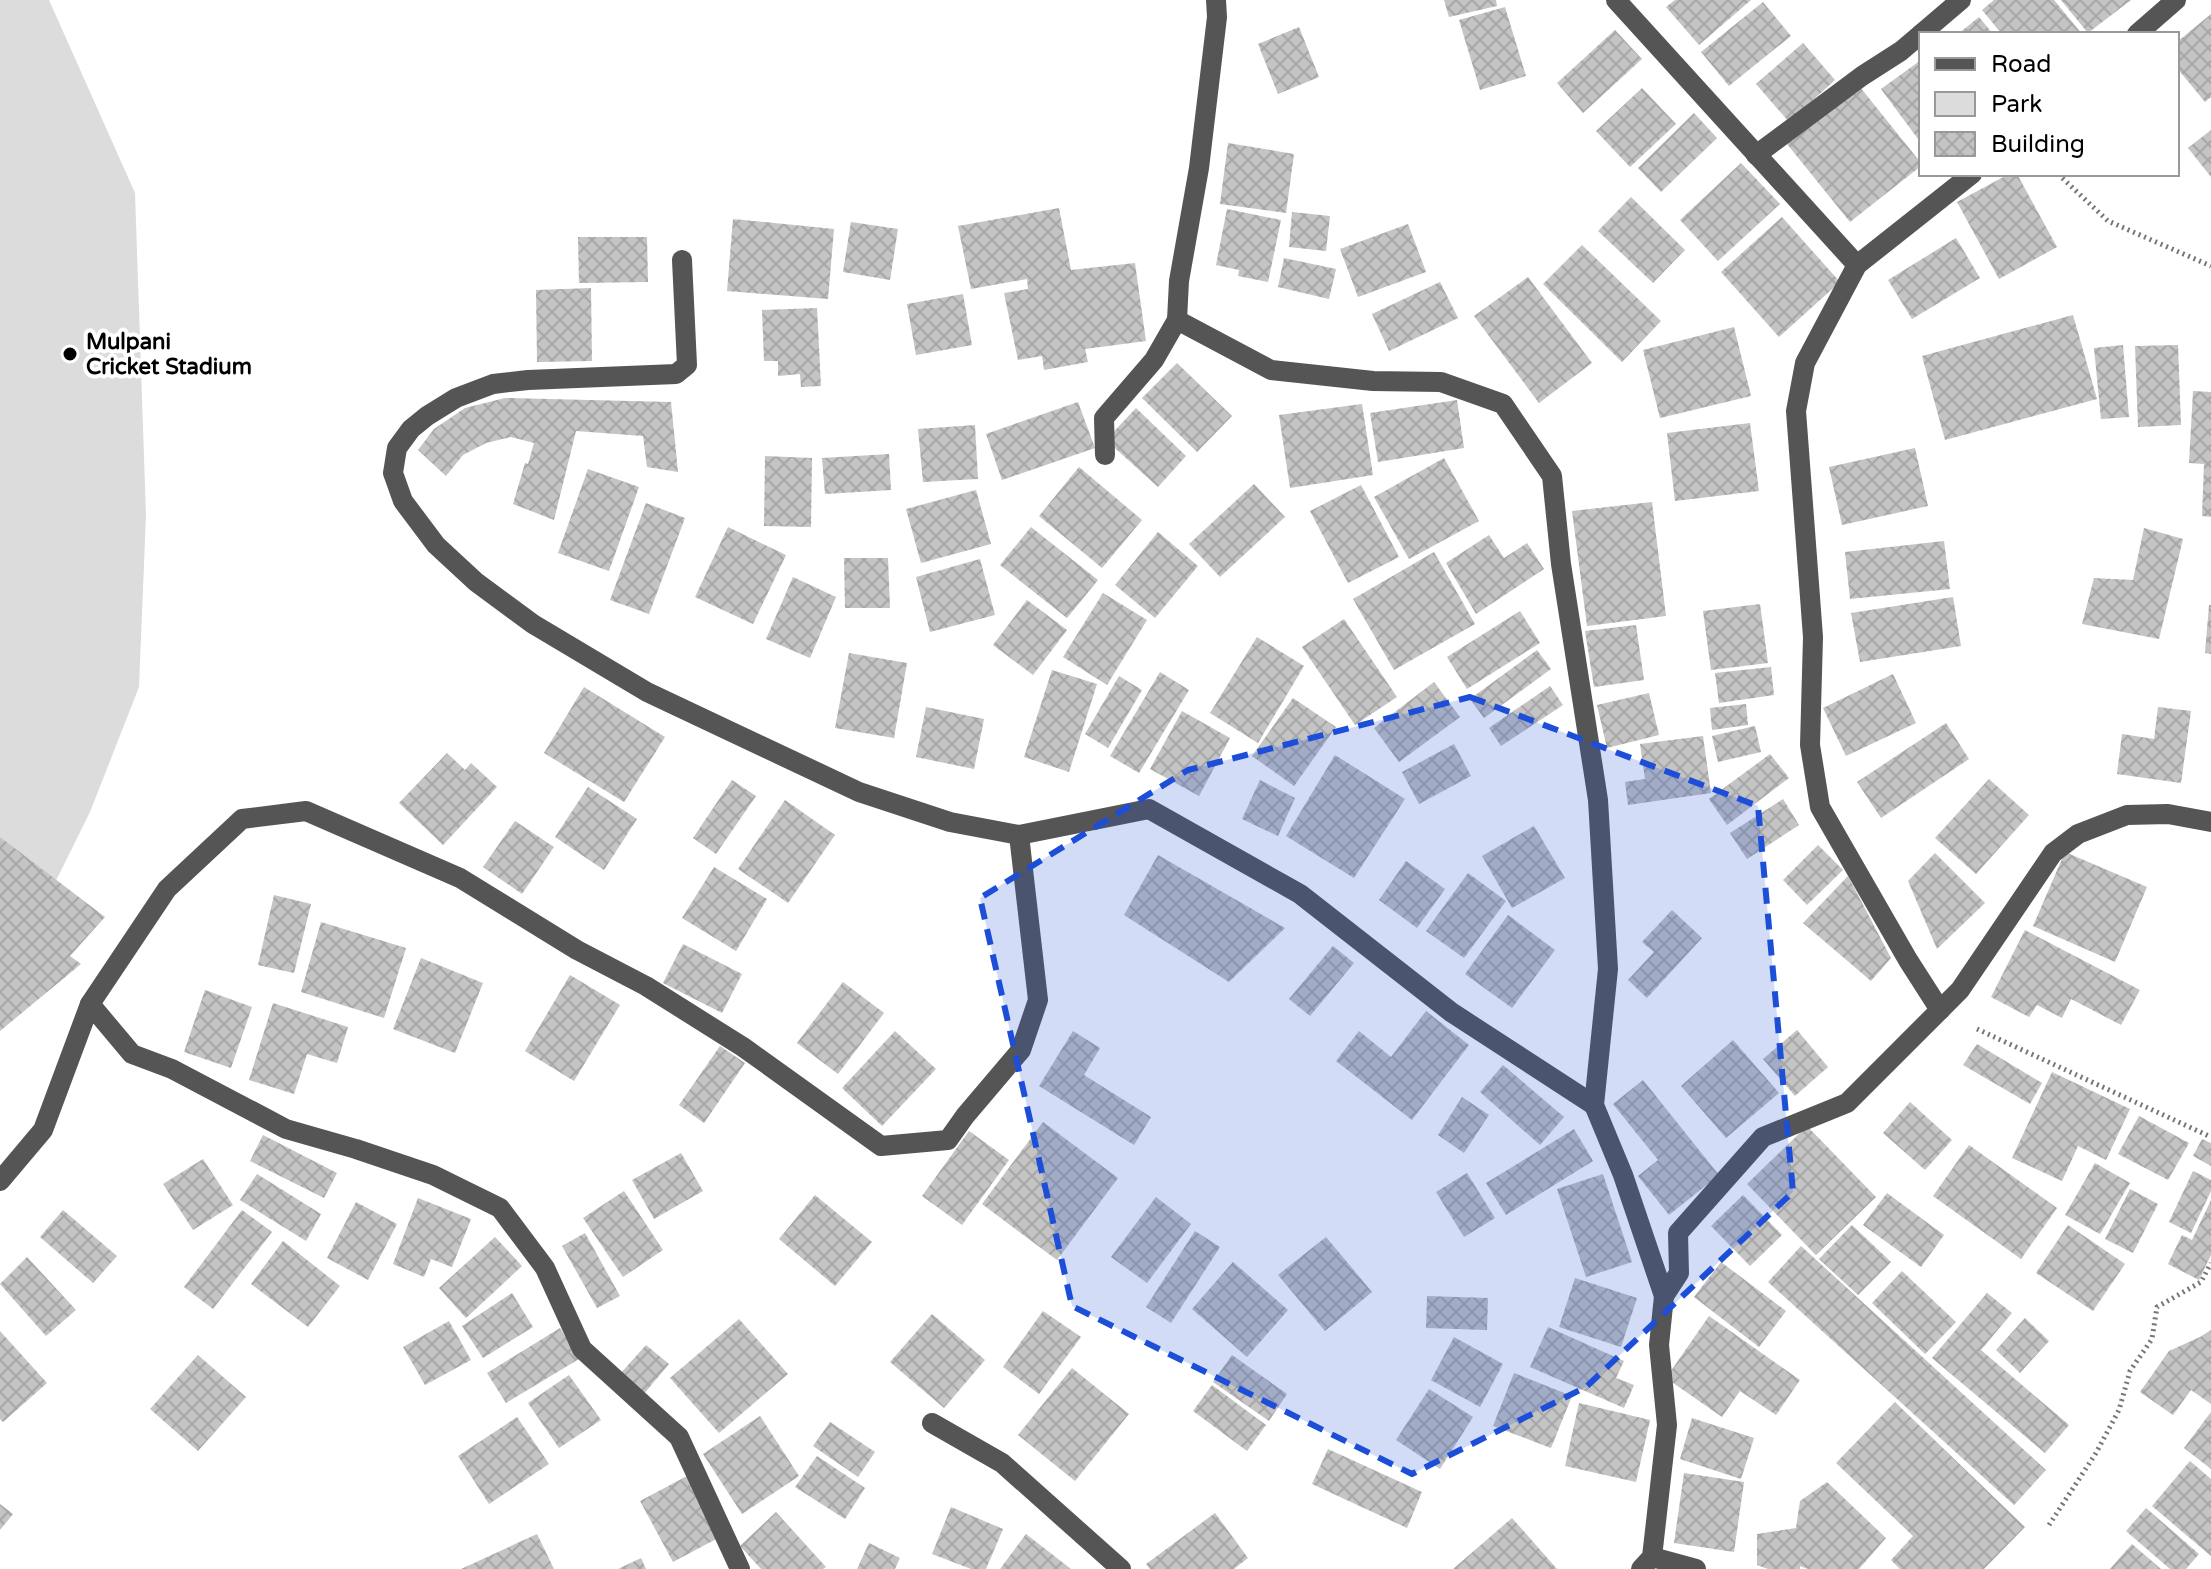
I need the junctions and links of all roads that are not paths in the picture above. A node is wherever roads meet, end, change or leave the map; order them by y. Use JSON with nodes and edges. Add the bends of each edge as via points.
{"nodes":[{"id":1,"x":1216,"y":0,"type":"edge"},
{"id":2,"x":1616,"y":0,"type":"edge"},
{"id":3,"x":1961,"y":0,"type":"edge"},
{"id":4,"x":2176,"y":0,"type":"edge"},
{"id":5,"x":1923,"y":32,"type":"edge"},
{"id":6,"x":2139,"y":32,"type":"edge"},
{"id":7,"x":1919,"y":36,"type":"edge"},
{"id":8,"x":1756,"y":155,"type":"junction"},
{"id":9,"x":1969,"y":176,"type":"edge"},
{"id":10,"x":682,"y":260,"type":"dead end"},
{"id":11,"x":1857,"y":265,"type":"junction"},
{"id":12,"x":1177,"y":320,"type":"junction"},
{"id":13,"x":1105,"y":455,"type":"dead end"},
{"id":14,"x":2211,"y":822,"type":"edge"},
{"id":15,"x":1019,"y":835,"type":"junction"},
{"id":16,"x":90,"y":1004,"type":"junction"},
{"id":17,"x":1940,"y":1010,"type":"junction"},
{"id":18,"x":1594,"y":1105,"type":"junction"},
{"id":19,"x":0,"y":1181,"type":"edge"},
{"id":20,"x":1664,"y":1296,"type":"junction"},
{"id":21,"x":932,"y":1423,"type":"dead end"},
{"id":22,"x":1646,"y":1563,"type":"edge"},
{"id":23,"x":740,"y":1569,"type":"edge"},
{"id":24,"x":1121,"y":1569,"type":"edge"},
{"id":25,"x":1696,"y":1569,"type":"edge"}],
"edges":[{"from":1,"to":12,"type":"street"},
{"from":2,"to":8,"type":"street"},
{"from":3,"to":5,"type":"street"},
{"from":4,"to":6,"type":"street"},
{"from":7,"to":8,"type":"street"},
{"from":8,"to":11,"type":"street"},
{"from":9,"to":11,"type":"street"},
{"from":10,"to":15,"type":"street","via":[[687,365],[676,374],[493,384],[456,398],[419,422],[397,448],[393,473],[403,501],[436,545],[476,582],[533,624],[647,692],[859,792],[950,822]]},
{"from":11,"to":17,"type":"street","via":[[1805,363],[1796,411],[1813,637],[1810,745],[1820,807]]},
{"from":12,"to":13,"type":"street","via":[[1154,360],[1104,418]]},
{"from":12,"to":18,"type":"street","via":[[1271,370],[1441,382],[1503,404],[1552,476],[1598,800],[1608,969]]},
{"from":14,"to":17,"type":"street","via":[[2168,814],[2127,815],[2078,834],[2053,853],[1960,990]]},
{"from":15,"to":16,"type":"street","via":[[1038,1000],[1021,1050],[948,1140],[881,1146],[743,1047],[646,986],[460,878],[306,811],[242,819],[167,889]]},
{"from":15,"to":18,"type":"street","via":[[1149,809],[1300,894],[1451,1012]]},
{"from":16,"to":19,"type":"street","via":[[43,1130]]},
{"from":16,"to":23,"type":"street","via":[[132,1054],[172,1069],[286,1129],[433,1175],[500,1208],[545,1268],[582,1349],[679,1437]]},
{"from":17,"to":20,"type":"street","via":[[1847,1103],[1763,1137],[1678,1233],[1679,1273]]},
{"from":18,"to":20,"type":"street"},
{"from":20,"to":22,"type":"street","via":[[1659,1345],[1667,1425]]},
{"from":21,"to":24,"type":"street","via":[[1002,1463]]},
{"from":22,"to":25,"type":"street"}]}
